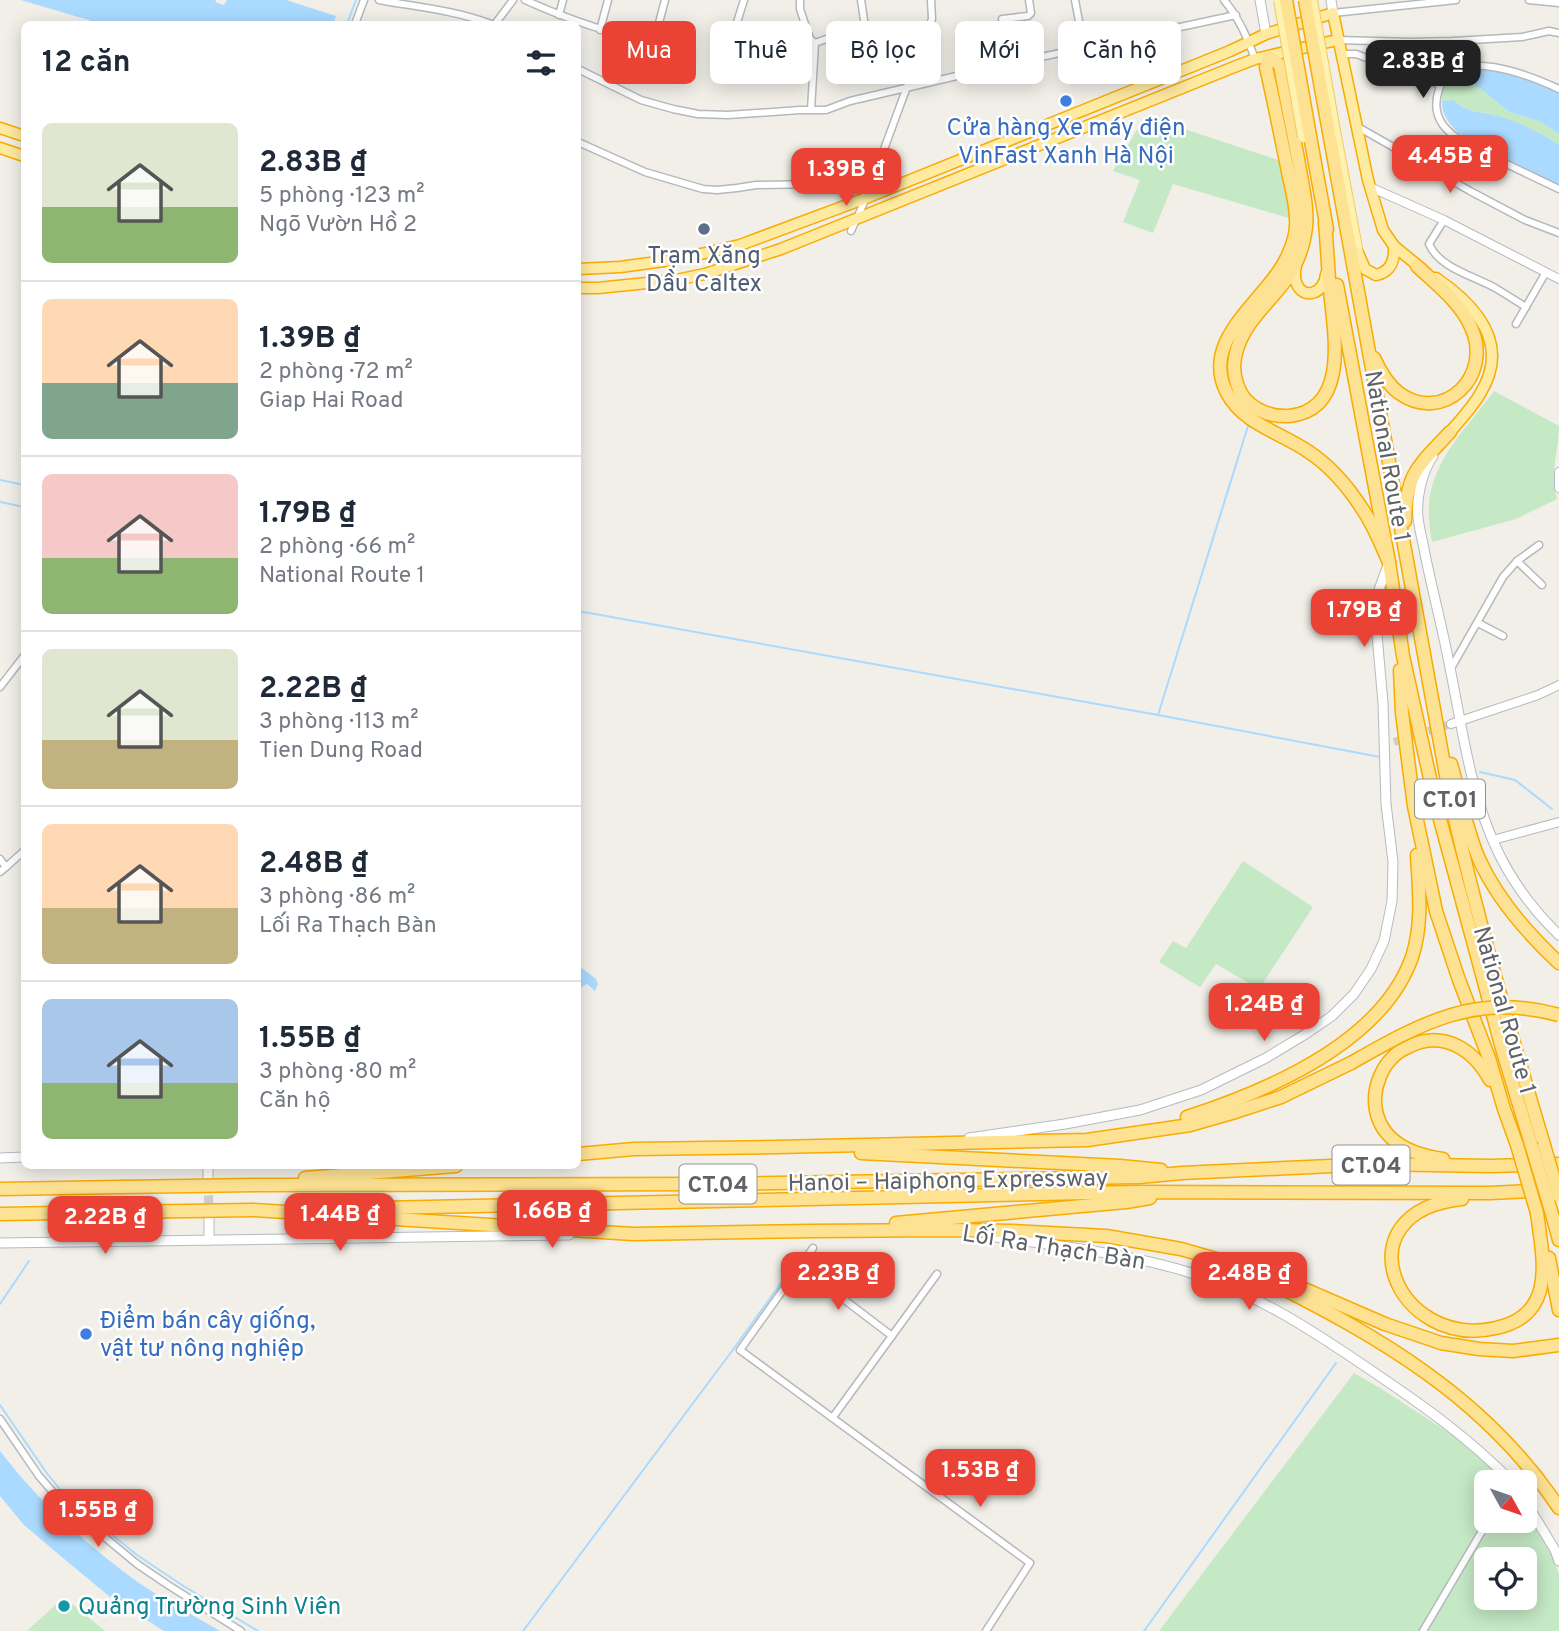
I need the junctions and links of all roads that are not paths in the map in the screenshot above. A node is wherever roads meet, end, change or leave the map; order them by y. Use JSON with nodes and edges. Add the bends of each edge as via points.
{"nodes":[{"id":1,"x":364,"y":0,"type":"edge"},
{"id":2,"x":379,"y":0,"type":"edge"},
{"id":3,"x":513,"y":0,"type":"edge"},
{"id":4,"x":525,"y":0,"type":"edge"},
{"id":5,"x":562,"y":0,"type":"edge"},
{"id":6,"x":608,"y":0,"type":"edge"},
{"id":7,"x":744,"y":0,"type":"edge"},
{"id":8,"x":800,"y":0,"type":"edge"},
{"id":9,"x":861,"y":0,"type":"edge"},
{"id":10,"x":931,"y":0,"type":"edge"},
{"id":11,"x":1029,"y":0,"type":"edge"},
{"id":12,"x":1075,"y":0,"type":"edge"},
{"id":13,"x":1224,"y":0,"type":"edge"},
{"id":14,"x":1260,"y":0,"type":"edge"},
{"id":15,"x":1279,"y":0,"type":"edge"},
{"id":16,"x":1286,"y":0,"type":"edge"},
{"id":17,"x":1305,"y":0,"type":"edge"},
{"id":18,"x":1312,"y":0,"type":"edge"},
{"id":19,"x":1331,"y":0,"type":"edge"},
{"id":20,"x":1456,"y":0,"type":"edge"},
{"id":21,"x":1529,"y":0,"type":"edge"},
{"id":22,"x":663,"y":1,"type":"edge"},
{"id":23,"x":1559,"y":3,"type":"edge"},
{"id":24,"x":1333,"y":13,"type":"junction"},
{"id":25,"x":559,"y":15,"type":"junction"},
{"id":26,"x":1236,"y":15,"type":"junction"},
{"id":27,"x":1002,"y":19,"type":"dead end"},
{"id":28,"x":356,"y":21,"type":"edge"},
{"id":29,"x":484,"y":21,"type":"edge"},
{"id":30,"x":496,"y":21,"type":"edge"},
{"id":31,"x":575,"y":21,"type":"edge"},
{"id":32,"x":737,"y":21,"type":"edge"},
{"id":33,"x":804,"y":21,"type":"edge"},
{"id":34,"x":864,"y":21,"type":"edge"},
{"id":35,"x":1079,"y":21,"type":"edge"},
{"id":36,"x":581,"y":23,"type":"edge"},
{"id":37,"x":1181,"y":27,"type":"edge"},
{"id":38,"x":600,"y":30,"type":"junction"},
{"id":39,"x":1559,"y":33,"type":"edge"},
{"id":40,"x":1266,"y":34,"type":"junction"},
{"id":41,"x":826,"y":38,"type":"edge"},
{"id":42,"x":1338,"y":40,"type":"junction"},
{"id":43,"x":1357,"y":40,"type":"junction"},
{"id":44,"x":812,"y":41,"type":"edge"},
{"id":45,"x":1454,"y":41,"type":"junction"},
{"id":46,"x":1249,"y":42,"type":"junction"},
{"id":47,"x":1058,"y":54,"type":"edge"},
{"id":48,"x":1340,"y":54,"type":"junction"},
{"id":49,"x":1356,"y":54,"type":"junction"},
{"id":50,"x":1269,"y":57,"type":"junction"},
{"id":51,"x":1255,"y":60,"type":"junction"},
{"id":52,"x":581,"y":70,"type":"edge"},
{"id":53,"x":1456,"y":70,"type":"junction"},
{"id":54,"x":811,"y":84,"type":"edge"},
{"id":55,"x":1440,"y":85,"type":"junction"},
{"id":56,"x":1559,"y":87,"type":"edge"},
{"id":57,"x":906,"y":89,"type":"junction"},
{"id":58,"x":811,"y":110,"type":"junction"},
{"id":59,"x":0,"y":128,"type":"edge"},
{"id":60,"x":1332,"y":131,"type":"junction"},
{"id":61,"x":21,"y":135,"type":"edge"},
{"id":62,"x":1306,"y":137,"type":"junction"},
{"id":63,"x":1363,"y":137,"type":"junction"},
{"id":64,"x":581,"y":143,"type":"edge"},
{"id":65,"x":0,"y":148,"type":"edge"},
{"id":66,"x":21,"y":155,"type":"edge"},
{"id":67,"x":872,"y":183,"type":"junction"},
{"id":68,"x":1370,"y":187,"type":"junction"},
{"id":69,"x":1559,"y":189,"type":"edge"},
{"id":70,"x":866,"y":198,"type":"junction"},
{"id":71,"x":1444,"y":220,"type":"junction"},
{"id":72,"x":1325,"y":222,"type":"junction"},
{"id":73,"x":853,"y":225,"type":"junction"},
{"id":74,"x":1559,"y":233,"type":"edge"},
{"id":75,"x":1394,"y":246,"type":"junction"},
{"id":76,"x":1357,"y":253,"type":"junction"},
{"id":77,"x":1296,"y":263,"type":"junction"},
{"id":78,"x":1417,"y":266,"type":"junction"},
{"id":79,"x":581,"y":269,"type":"edge"},
{"id":80,"x":1546,"y":272,"type":"junction"},
{"id":81,"x":1559,"y":279,"type":"edge"},
{"id":82,"x":581,"y":288,"type":"edge"},
{"id":83,"x":1357,"y":291,"type":"junction"},
{"id":84,"x":1526,"y":307,"type":"junction"},
{"id":85,"x":1516,"y":324,"type":"dead end"},
{"id":86,"x":1367,"y":343,"type":"junction"},
{"id":87,"x":1450,"y":432,"type":"junction"},
{"id":88,"x":1559,"y":472,"type":"edge"},
{"id":89,"x":1559,"y":488,"type":"edge"},
{"id":90,"x":1539,"y":545,"type":"dead end"},
{"id":91,"x":1404,"y":546,"type":"junction"},
{"id":92,"x":1517,"y":561,"type":"junction"},
{"id":93,"x":1389,"y":562,"type":"junction"},
{"id":94,"x":1542,"y":585,"type":"dead end"},
{"id":95,"x":1478,"y":622,"type":"junction"},
{"id":96,"x":1399,"y":631,"type":"junction"},
{"id":97,"x":1503,"y":636,"type":"dead end"},
{"id":98,"x":21,"y":660,"type":"edge"},
{"id":99,"x":1450,"y":670,"type":"junction"},
{"id":100,"x":1428,"y":675,"type":"junction"},
{"id":101,"x":1559,"y":685,"type":"edge"},
{"id":102,"x":0,"y":687,"type":"edge"},
{"id":103,"x":1456,"y":722,"type":"junction"},
{"id":104,"x":1414,"y":806,"type":"junction"},
{"id":105,"x":1559,"y":821,"type":"edge"},
{"id":106,"x":1493,"y":840,"type":"junction"},
{"id":107,"x":21,"y":854,"type":"edge"},
{"id":108,"x":0,"y":859,"type":"edge"},
{"id":109,"x":3,"y":869,"type":"edge"},
{"id":110,"x":1559,"y":935,"type":"edge"},
{"id":111,"x":1559,"y":962,"type":"edge"},
{"id":112,"x":1559,"y":1014,"type":"edge"},
{"id":113,"x":1504,"y":1109,"type":"junction"},
{"id":114,"x":1137,"y":1134,"type":"junction"},
{"id":115,"x":932,"y":1144,"type":"junction"},
{"id":116,"x":1538,"y":1144,"type":"junction"},
{"id":117,"x":776,"y":1147,"type":"junction"},
{"id":118,"x":581,"y":1152,"type":"edge"},
{"id":119,"x":1559,"y":1156,"type":"edge"},
{"id":120,"x":21,"y":1157,"type":"edge"},
{"id":121,"x":0,"y":1158,"type":"edge"},
{"id":122,"x":1559,"y":1164,"type":"edge"},
{"id":123,"x":208,"y":1169,"type":"edge"},
{"id":124,"x":418,"y":1169,"type":"edge"},
{"id":125,"x":1182,"y":1173,"type":"junction"},
{"id":126,"x":208,"y":1177,"type":"tunnel mouth"},
{"id":127,"x":253,"y":1185,"type":"junction"},
{"id":128,"x":0,"y":1189,"type":"edge"},
{"id":129,"x":1181,"y":1193,"type":"junction"},
{"id":130,"x":1559,"y":1193,"type":"edge"},
{"id":131,"x":253,"y":1210,"type":"junction"},
{"id":132,"x":1537,"y":1213,"type":"junction"},
{"id":133,"x":0,"y":1214,"type":"edge"},
{"id":134,"x":209,"y":1217,"type":"tunnel mouth"},
{"id":135,"x":949,"y":1230,"type":"junction"},
{"id":136,"x":812,"y":1231,"type":"junction"},
{"id":137,"x":633,"y":1234,"type":"junction"},
{"id":138,"x":209,"y":1240,"type":"junction"},
{"id":139,"x":1559,"y":1240,"type":"edge"},
{"id":140,"x":0,"y":1243,"type":"edge"},
{"id":141,"x":813,"y":1248,"type":"dead end"},
{"id":142,"x":1229,"y":1262,"type":"junction"},
{"id":143,"x":800,"y":1266,"type":"junction"},
{"id":144,"x":937,"y":1274,"type":"dead end"},
{"id":145,"x":1559,"y":1310,"type":"edge"},
{"id":146,"x":892,"y":1336,"type":"junction"},
{"id":147,"x":1559,"y":1346,"type":"edge"},
{"id":148,"x":833,"y":1417,"type":"junction"},
{"id":149,"x":0,"y":1419,"type":"edge"},
{"id":150,"x":1499,"y":1470,"type":"edge"},
{"id":151,"x":1559,"y":1508,"type":"edge"},
{"id":152,"x":1537,"y":1520,"type":"edge"},
{"id":153,"x":1481,"y":1533,"type":"edge"},
{"id":154,"x":1559,"y":1561,"type":"edge"},
{"id":155,"x":241,"y":1631,"type":"edge"},
{"id":156,"x":986,"y":1631,"type":"edge"},
{"id":157,"x":1423,"y":1631,"type":"edge"}],
"edges":[{"from":1,"to":28,"type":"street"},
{"from":2,"to":29,"type":"street"},
{"from":3,"to":30,"type":"street"},
{"from":4,"to":25,"type":"street"},
{"from":5,"to":25,"type":"street"},
{"from":6,"to":38,"type":"street"},
{"from":7,"to":32,"type":"street"},
{"from":8,"to":33,"type":"street"},
{"from":9,"to":34,"type":"street"},
{"from":10,"to":57,"type":"street","via":[[932,19]]},
{"from":11,"to":27,"type":"street","via":[[1028,16]]},
{"from":12,"to":35,"type":"street"},
{"from":13,"to":26,"type":"street"},
{"from":14,"to":40,"type":"main road"},
{"from":15,"to":62,"type":"main road","bridge":true},
{"from":16,"to":62,"type":"highway","name":"National Route 1","bridge":true},
{"from":17,"to":60,"type":"highway","name":"National Route 1","bridge":true},
{"from":18,"to":60,"type":"main road","bridge":true},
{"from":19,"to":24,"type":"main road"},
{"from":20,"to":24,"type":"street"},
{"from":21,"to":23,"type":"street"},
{"from":22,"to":38,"type":"street","via":[[654,42]]},
{"from":24,"to":40,"type":"highway"},
{"from":24,"to":42,"type":"highway"},
{"from":25,"to":31,"type":"street"},
{"from":26,"to":37,"type":"street"},
{"from":26,"to":46,"type":"street"},
{"from":36,"to":38,"type":"street"},
{"from":39,"to":45,"type":"street"},
{"from":40,"to":46,"type":"highway"},
{"from":40,"to":50,"type":"highway"},
{"from":41,"to":44,"type":"street"},
{"from":42,"to":43,"type":"street"},
{"from":42,"to":48,"type":"highway"},
{"from":42,"to":50,"type":"highway"},
{"from":43,"to":45,"type":"street"},
{"from":43,"to":49,"type":"street"},
{"from":45,"to":53,"type":"street"},
{"from":46,"to":51,"type":"street"},
{"from":46,"to":70,"type":"highway"},
{"from":47,"to":57,"type":"street"},
{"from":48,"to":49,"type":"street"},
{"from":48,"to":63,"type":"highway","via":[[1356,127]]},
{"from":49,"to":55,"type":"street"},
{"from":50,"to":51,"type":"highway"},
{"from":50,"to":77,"type":"highway","via":[[1280,65],[1305,203],[1306,228]]},
{"from":50,"to":93,"type":"highway","via":[[1266,67],[1296,227],[1287,259],[1235,326],[1221,352],[1221,375],[1238,409],[1330,469],[1364,511]]},
{"from":51,"to":73,"type":"highway"},
{"from":52,"to":58,"type":"street","via":[[641,100],[698,114]]},
{"from":53,"to":55,"type":"street"},
{"from":53,"to":56,"type":"street","via":[[1493,66]]},
{"from":54,"to":58,"type":"street"},
{"from":55,"to":69,"type":"street","via":[[1437,113],[1447,129],[1466,144]]},
{"from":57,"to":58,"type":"street"},
{"from":57,"to":67,"type":"street"},
{"from":59,"to":61,"type":"highway"},
{"from":60,"to":76,"type":"main road"},
{"from":60,"to":83,"type":"highway","name":"National Route 1"},
{"from":62,"to":72,"type":"highway","name":"National Route 1","number":"CT.01"},
{"from":63,"to":68,"type":"highway"},
{"from":63,"to":74,"type":"street"},
{"from":64,"to":67,"type":"street","via":[[645,172],[703,189]]},
{"from":65,"to":66,"type":"highway"},
{"from":67,"to":70,"type":"street"},
{"from":68,"to":71,"type":"street"},
{"from":68,"to":75,"type":"highway","via":[[1383,230]]},
{"from":70,"to":73,"type":"street"},
{"from":70,"to":79,"type":"highway","via":[[740,246],[679,259]]},
{"from":71,"to":80,"type":"street"},
{"from":71,"to":84,"type":"street","via":[[1429,244],[1433,253]]},
{"from":72,"to":77,"type":"highway","via":[[1326,279],[1321,288],[1314,293],[1299,288]]},
{"from":72,"to":77,"type":"highway","via":[[1336,349],[1329,388],[1317,404],[1301,413],[1270,415],[1242,395],[1234,373],[1235,358],[1248,325]]},
{"from":72,"to":93,"type":"highway","name":"National Route 1","number":"CT.01"},
{"from":73,"to":82,"type":"highway","via":[[705,274],[657,283]]},
{"from":75,"to":76,"type":"highway","via":[[1393,263],[1381,274],[1365,269]]},
{"from":75,"to":78,"type":"highway"},
{"from":76,"to":83,"type":"main road"},
{"from":78,"to":86,"type":"highway","via":[[1450,297],[1471,327],[1478,356],[1467,384],[1442,401],[1412,400],[1388,382]]},
{"from":78,"to":87,"type":"highway","via":[[1467,302],[1487,328],[1491,344],[1489,377]]},
{"from":80,"to":81,"type":"street"},
{"from":80,"to":84,"type":"street"},
{"from":83,"to":86,"type":"highway","name":"National Route 1","number":"CT.01"},
{"from":84,"to":85,"type":"street"},
{"from":86,"to":91,"type":"highway","name":"National Route 1","number":"CT.01"},
{"from":87,"to":91,"type":"highway","via":[[1414,472],[1405,506]]},
{"from":87,"to":99,"type":"main road","via":[[1429,462],[1417,515]]},
{"from":88,"to":89,"type":"street"},
{"from":90,"to":92,"type":"street"},
{"from":91,"to":100,"type":"highway","name":"National Route 1","number":"CT.01"},
{"from":92,"to":94,"type":"street"},
{"from":92,"to":95,"type":"street"},
{"from":93,"to":96,"type":"highway","number":"CT.01"},
{"from":93,"to":115,"type":"main road","via":[[1375,612],[1389,743],[1386,804],[1393,862],[1391,908],[1384,941],[1354,994],[1332,1016],[1266,1058],[1201,1090],[1140,1110]]},
{"from":95,"to":97,"type":"street"},
{"from":95,"to":99,"type":"street"},
{"from":96,"to":104,"type":"highway","via":[[1402,713]]},
{"from":96,"to":116,"type":"highway","name":"National Route 1","number":"CT.01","via":[[1435,802],[1503,1052]]},
{"from":98,"to":102,"type":"street"},
{"from":99,"to":103,"type":"main road"},
{"from":100,"to":111,"type":"highway","via":[[1479,858],[1518,920]]},
{"from":100,"to":116,"type":"highway","name":"National Route 1","number":"CT.01","via":[[1460,842]]},
{"from":101,"to":103,"type":"street"},
{"from":103,"to":106,"type":"main road"},
{"from":104,"to":113,"type":"highway","via":[[1445,941]]},
{"from":104,"to":114,"type":"highway","via":[[1418,930],[1406,971],[1384,1006],[1359,1030],[1302,1069],[1214,1109]]},
{"from":105,"to":106,"type":"street"},
{"from":106,"to":110,"type":"main road","via":[[1521,892]]},
{"from":107,"to":109,"type":"street"},
{"from":108,"to":109,"type":"street"},
{"from":112,"to":114,"type":"highway","bridge":true,"via":[[1514,1007],[1458,1012],[1416,1027],[1281,1097],[1190,1125]]},
{"from":113,"to":119,"type":"highway","via":[[1478,1062],[1447,1042],[1423,1041],[1398,1052],[1381,1074],[1376,1090],[1382,1127],[1410,1151],[1448,1159]]},
{"from":113,"to":132,"type":"highway","bridge":true},
{"from":114,"to":115,"type":"highway","via":[[1087,1140]]},
{"from":115,"to":117,"type":"highway"},
{"from":116,"to":130,"type":"highway","number":"CT.01","bridge":true},
{"from":116,"to":139,"type":"highway","number":"CT.01","bridge":true},
{"from":117,"to":118,"type":"highway"},
{"from":117,"to":125,"type":"highway"},
{"from":120,"to":121,"type":"main road"},
{"from":122,"to":125,"type":"highway","name":"Hanoi – Haiphong Expressway","number":"CT.04","via":[[1374,1164]]},
{"from":123,"to":126,"type":"main road"},
{"from":124,"to":127,"type":"highway","number":"CT.04"},
{"from":125,"to":127,"type":"highway","name":"Hanoi – Haiphong Expressway","number":"CT.04","via":[[715,1184]]},
{"from":127,"to":128,"type":"highway","number":"CT.04","bridge":true},
{"from":129,"to":130,"type":"highway","name":"Hanoi – Haiphong Expressway","number":"CT.04"},
{"from":129,"to":131,"type":"highway","name":"Hanoi – Haiphong Expressway","number":"CT.04"},
{"from":129,"to":136,"type":"highway"},
{"from":130,"to":132,"type":"highway","via":[[1448,1201],[1423,1208],[1404,1224],[1392,1249],[1392,1271],[1402,1293],[1422,1313],[1459,1330],[1488,1330],[1515,1321],[1534,1303],[1543,1283]]},
{"from":131,"to":133,"type":"highway","number":"CT.04","bridge":true},
{"from":131,"to":137,"type":"highway"},
{"from":132,"to":145,"type":"highway"},
{"from":134,"to":138,"type":"main road"},
{"from":135,"to":136,"type":"highway"},
{"from":135,"to":142,"type":"highway","via":[[1106,1236]]},
{"from":135,"to":150,"type":"main road","name":"Lối Ra Thạch Bàn","via":[[1125,1256],[1235,1290],[1308,1328],[1438,1416]]},
{"from":136,"to":137,"type":"highway"},
{"from":137,"to":138,"type":"main road"},
{"from":138,"to":140,"type":"main road"},
{"from":141,"to":143,"type":"street"},
{"from":142,"to":147,"type":"highway","via":[[1286,1280],[1441,1343],[1513,1351]]},
{"from":142,"to":151,"type":"highway","via":[[1316,1306],[1443,1385],[1507,1441]]},
{"from":143,"to":146,"type":"street"},
{"from":143,"to":148,"type":"street","via":[[740,1350]]},
{"from":144,"to":146,"type":"street"},
{"from":146,"to":148,"type":"street"},
{"from":148,"to":156,"type":"street","via":[[1030,1563]]},
{"from":149,"to":155,"type":"street","via":[[39,1476],[96,1530],[147,1572]]},
{"from":152,"to":154,"type":"main road"},
{"from":153,"to":157,"type":"street"}]}
